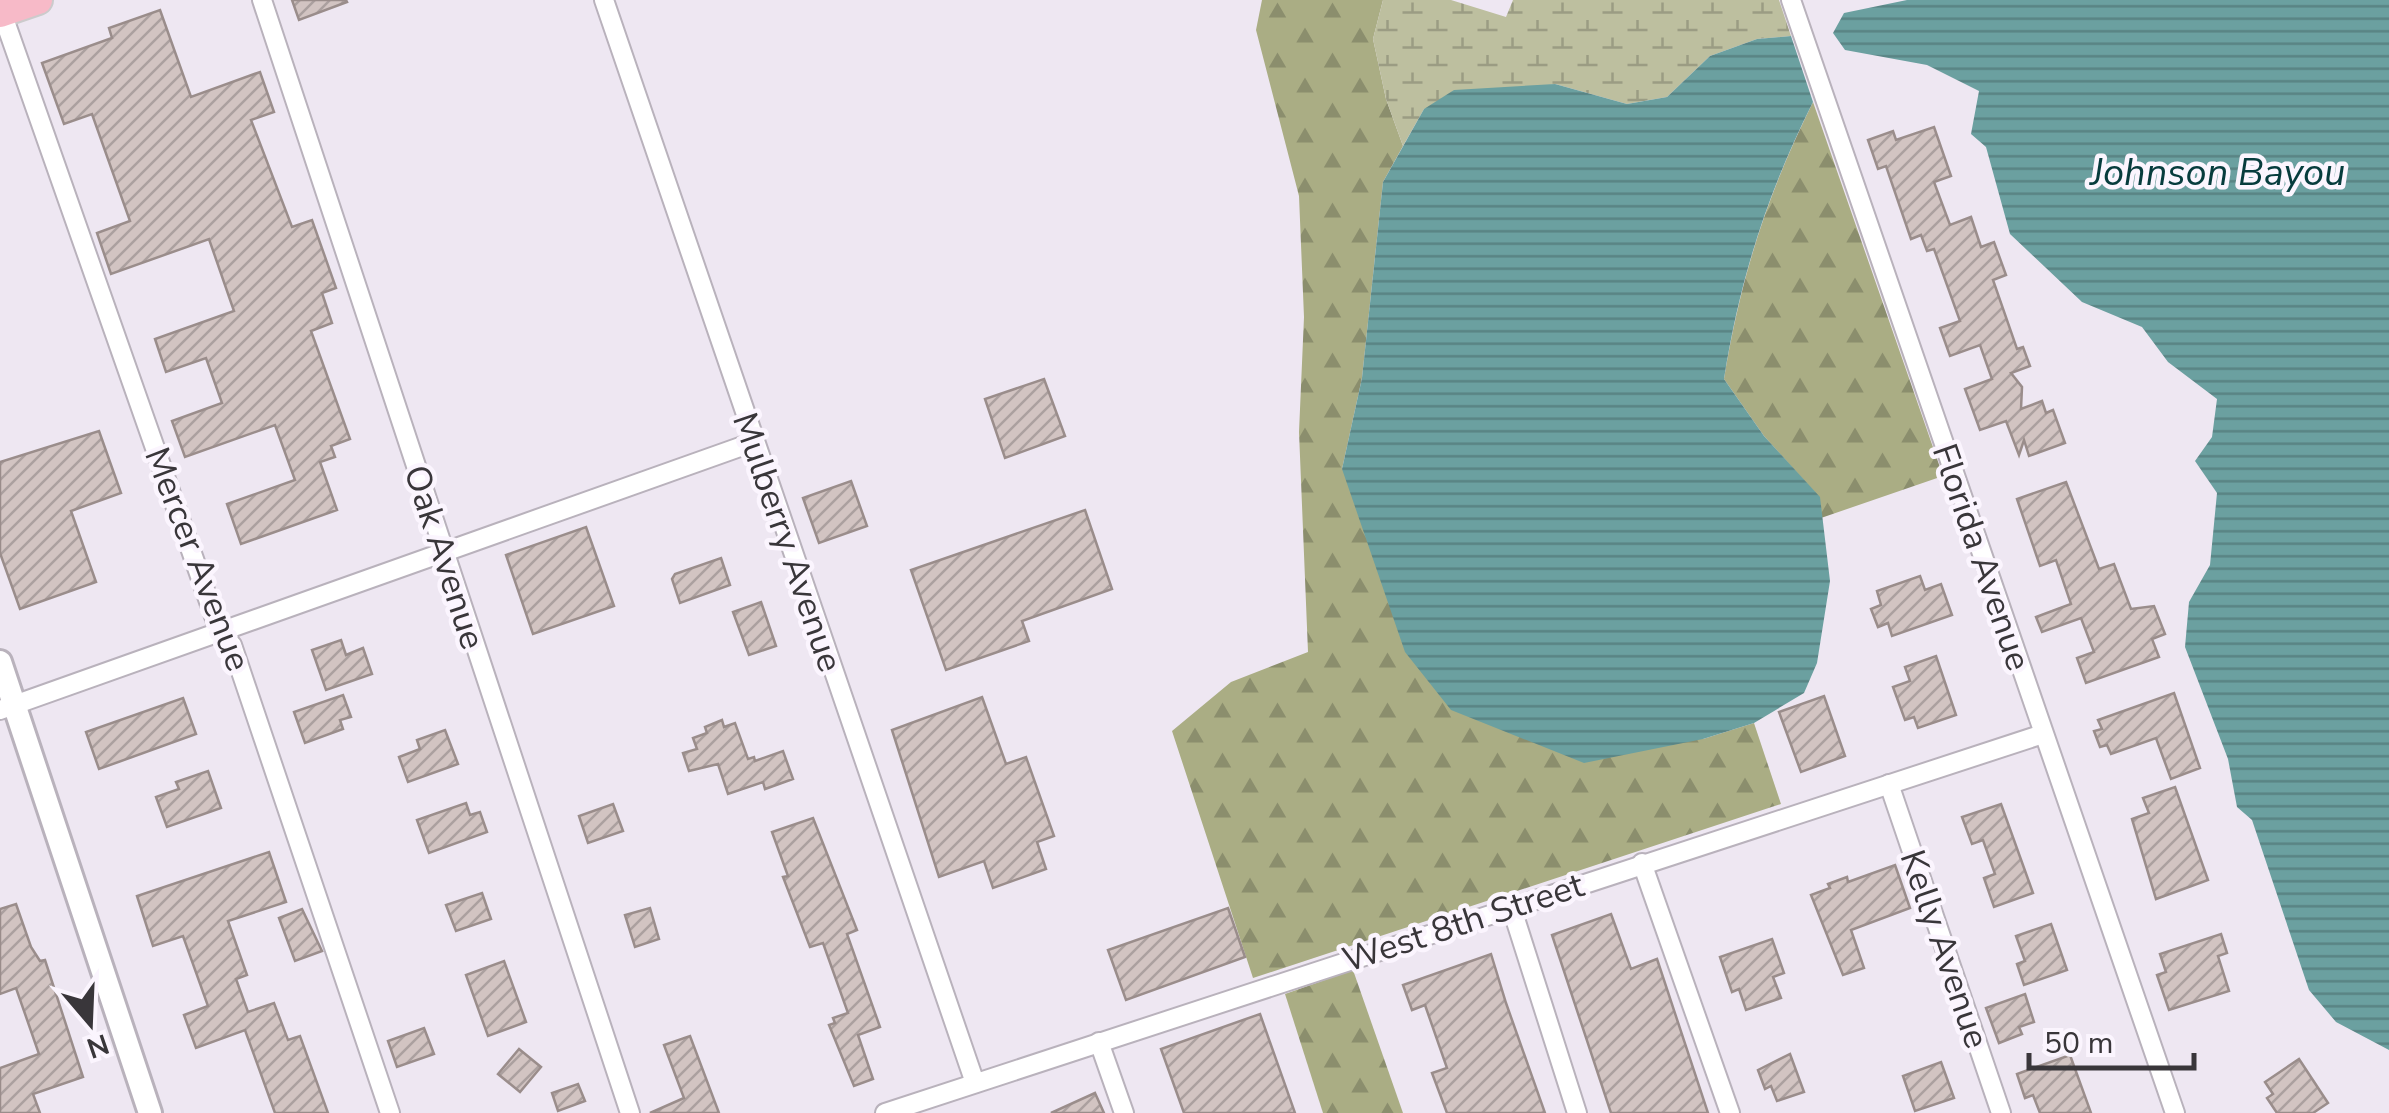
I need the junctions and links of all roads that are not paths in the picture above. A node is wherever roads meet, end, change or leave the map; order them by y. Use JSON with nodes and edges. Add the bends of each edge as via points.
{"nodes":[{"id":1,"x":38,"y":0,"type":"edge"},
{"id":2,"x":262,"y":0,"type":"edge"},
{"id":3,"x":604,"y":0,"type":"edge"},
{"id":4,"x":1791,"y":0,"type":"edge"},
{"id":5,"x":1,"y":11,"type":"edge"},
{"id":6,"x":754,"y":442,"type":"junction"},
{"id":7,"x":443,"y":551,"type":"junction"},
{"id":8,"x":220,"y":633,"type":"junction"},
{"id":9,"x":0,"y":662,"type":"edge"},
{"id":10,"x":7,"y":708,"type":"edge"},
{"id":11,"x":2043,"y":734,"type":"junction"},
{"id":12,"x":1889,"y":784,"type":"junction"},
{"id":13,"x":1642,"y":864,"type":"junction"},
{"id":14,"x":1511,"y":906,"type":"junction"},
{"id":15,"x":1099,"y":1042,"type":"junction"},
{"id":16,"x":975,"y":1083,"type":"junction"},
{"id":17,"x":913,"y":1109,"type":"edge"},
{"id":18,"x":150,"y":1113,"type":"edge"},
{"id":19,"x":390,"y":1113,"type":"edge"},
{"id":20,"x":630,"y":1113,"type":"edge"},
{"id":21,"x":885,"y":1113,"type":"edge"},
{"id":22,"x":1124,"y":1113,"type":"edge"},
{"id":23,"x":1578,"y":1113,"type":"edge"},
{"id":24,"x":1730,"y":1113,"type":"edge"},
{"id":25,"x":2001,"y":1113,"type":"edge"},
{"id":26,"x":2175,"y":1113,"type":"edge"}],
"edges":[{"from":1,"to":5,"type":"main road"},
{"from":2,"to":7,"type":"street","name":"Oak Avenue"},
{"from":3,"to":6,"type":"street","name":"Mulberry Avenue"},
{"from":4,"to":11,"type":"street","name":"Florida Avenue"},
{"from":5,"to":8,"type":"street","name":"Mercer Avenue"},
{"from":6,"to":7,"type":"street"},
{"from":6,"to":16,"type":"street","name":"Mulberry Avenue"},
{"from":7,"to":8,"type":"street"},
{"from":7,"to":20,"type":"street","name":"Oak Avenue"},
{"from":8,"to":10,"type":"street"},
{"from":8,"to":19,"type":"street","name":"Mercer Avenue","via":[[232,645]]},
{"from":9,"to":10,"type":"street"},
{"from":10,"to":18,"type":"street"},
{"from":11,"to":12,"type":"street","name":"West 8th Street"},
{"from":11,"to":26,"type":"street","name":"Florida Avenue"},
{"from":12,"to":13,"type":"street","name":"West 8th Street"},
{"from":12,"to":25,"type":"street","name":"Kelly Avenue"},
{"from":13,"to":14,"type":"street","name":"West 8th Street"},
{"from":13,"to":24,"type":"street"},
{"from":14,"to":15,"type":"street","name":"West 8th Street"},
{"from":14,"to":23,"type":"street"},
{"from":15,"to":16,"type":"street","name":"West 8th Street"},
{"from":15,"to":22,"type":"street"},
{"from":16,"to":17,"type":"street","name":"West 8th Street"},
{"from":17,"to":21,"type":"street","name":"West 8th Street"}]}
